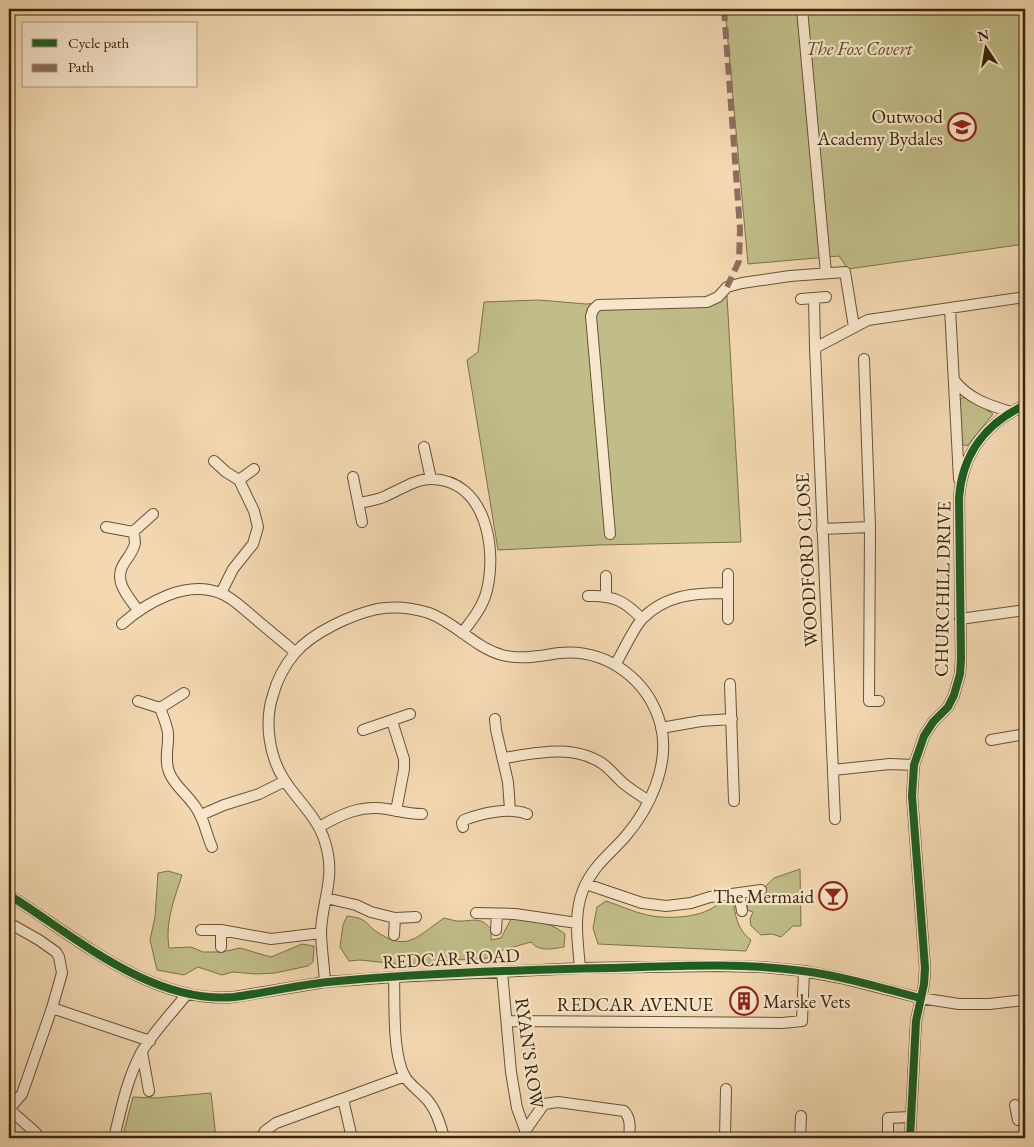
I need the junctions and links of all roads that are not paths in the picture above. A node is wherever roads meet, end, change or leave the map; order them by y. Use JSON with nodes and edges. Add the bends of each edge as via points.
{"nodes":[{"id":1,"x":802,"y":9,"type":"edge"},
{"id":2,"x":826,"y":273,"type":"junction"},
{"id":3,"x":826,"y":297,"type":"dead end"},
{"id":4,"x":1025,"y":297,"type":"edge"},
{"id":5,"x":801,"y":299,"type":"dead end"},
{"id":6,"x":814,"y":299,"type":"junction"},
{"id":7,"x":950,"y":308,"type":"junction"},
{"id":8,"x":854,"y":328,"type":"junction"},
{"id":9,"x":814,"y":348,"type":"junction"},
{"id":10,"x":864,"y":358,"type":"dead end"},
{"id":11,"x":954,"y":380,"type":"junction"},
{"id":12,"x":1025,"y":406,"type":"edge"},
{"id":13,"x":1011,"y":412,"type":"junction"},
{"id":14,"x":424,"y":447,"type":"dead end"},
{"id":15,"x":214,"y":461,"type":"dead end"},
{"id":16,"x":254,"y":469,"type":"dead end"},
{"id":17,"x":353,"y":477,"type":"dead end"},
{"id":18,"x":431,"y":479,"type":"junction"},
{"id":19,"x":239,"y":480,"type":"junction"},
{"id":20,"x":959,"y":488,"type":"junction"},
{"id":21,"x":359,"y":503,"type":"junction"},
{"id":22,"x":153,"y":514,"type":"dead end"},
{"id":23,"x":362,"y":522,"type":"dead end"},
{"id":24,"x":106,"y":526,"type":"dead end"},
{"id":25,"x":870,"y":527,"type":"junction"},
{"id":26,"x":822,"y":529,"type":"junction"},
{"id":27,"x":133,"y":532,"type":"junction"},
{"id":28,"x":610,"y":534,"type":"dead end"},
{"id":29,"x":728,"y":574,"type":"dead end"},
{"id":30,"x":606,"y":576,"type":"dead end"},
{"id":31,"x":728,"y":592,"type":"junction"},
{"id":32,"x":221,"y":593,"type":"junction"},
{"id":33,"x":588,"y":596,"type":"dead end"},
{"id":34,"x":606,"y":596,"type":"junction"},
{"id":35,"x":138,"y":610,"type":"junction"},
{"id":36,"x":1025,"y":610,"type":"edge"},
{"id":37,"x":642,"y":619,"type":"junction"},
{"id":38,"x":728,"y":619,"type":"dead end"},
{"id":39,"x":960,"y":619,"type":"junction"},
{"id":40,"x":122,"y":624,"type":"dead end"},
{"id":41,"x":462,"y":633,"type":"junction"},
{"id":42,"x":295,"y":652,"type":"junction"},
{"id":43,"x":615,"y":665,"type":"junction"},
{"id":44,"x":730,"y":684,"type":"dead end"},
{"id":45,"x":184,"y":693,"type":"dead end"},
{"id":46,"x":138,"y":701,"type":"dead end"},
{"id":47,"x":879,"y":701,"type":"dead end"},
{"id":48,"x":160,"y":708,"type":"junction"},
{"id":49,"x":410,"y":714,"type":"dead end"},
{"id":50,"x":495,"y":719,"type":"dead end"},
{"id":51,"x":732,"y":719,"type":"junction"},
{"id":52,"x":392,"y":721,"type":"junction"},
{"id":53,"x":661,"y":728,"type":"junction"},
{"id":54,"x":363,"y":730,"type":"dead end"},
{"id":55,"x":1025,"y":734,"type":"edge"},
{"id":56,"x":991,"y":740,"type":"dead end"},
{"id":57,"x":504,"y":758,"type":"junction"},
{"id":58,"x":914,"y":765,"type":"junction"},
{"id":59,"x":833,"y":770,"type":"junction"},
{"id":60,"x":285,"y":781,"type":"junction"},
{"id":61,"x":649,"y":801,"type":"junction"},
{"id":62,"x":734,"y":801,"type":"dead end"},
{"id":63,"x":396,"y":810,"type":"junction"},
{"id":64,"x":510,"y":810,"type":"junction"},
{"id":65,"x":422,"y":814,"type":"dead end"},
{"id":66,"x":527,"y":814,"type":"dead end"},
{"id":67,"x":201,"y":815,"type":"junction"},
{"id":68,"x":835,"y":819,"type":"dead end"},
{"id":69,"x":319,"y":827,"type":"junction"},
{"id":70,"x":463,"y":827,"type":"dead end"},
{"id":71,"x":212,"y":847,"type":"dead end"},
{"id":72,"x":586,"y":884,"type":"junction"},
{"id":73,"x":762,"y":890,"type":"dead end"},
{"id":74,"x":739,"y":894,"type":"junction"},
{"id":75,"x":9,"y":895,"type":"edge"},
{"id":76,"x":326,"y":898,"type":"junction"},
{"id":77,"x":742,"y":911,"type":"dead end"},
{"id":78,"x":476,"y":913,"type":"dead end"},
{"id":79,"x":497,"y":914,"type":"junction"},
{"id":80,"x":416,"y":917,"type":"dead end"},
{"id":81,"x":395,"y":918,"type":"junction"},
{"id":82,"x":9,"y":923,"type":"edge"},
{"id":83,"x":577,"y":923,"type":"junction"},
{"id":84,"x":201,"y":930,"type":"dead end"},
{"id":85,"x":221,"y":930,"type":"junction"},
{"id":86,"x":496,"y":930,"type":"dead end"},
{"id":87,"x":321,"y":933,"type":"junction"},
{"id":88,"x":394,"y":935,"type":"dead end"},
{"id":89,"x":221,"y":947,"type":"dead end"},
{"id":90,"x":580,"y":968,"type":"junction"},
{"id":91,"x":804,"y":971,"type":"junction"},
{"id":92,"x":502,"y":972,"type":"junction"},
{"id":93,"x":394,"y":977,"type":"junction"},
{"id":94,"x":326,"y":982,"type":"junction"},
{"id":95,"x":186,"y":994,"type":"junction"},
{"id":96,"x":920,"y":998,"type":"junction"},
{"id":97,"x":1025,"y":1000,"type":"edge"},
{"id":98,"x":52,"y":1008,"type":"junction"},
{"id":99,"x":507,"y":1021,"type":"junction"},
{"id":100,"x":150,"y":1041,"type":"junction"},
{"id":101,"x":142,"y":1052,"type":"junction"},
{"id":102,"x":405,"y":1076,"type":"junction"},
{"id":103,"x":726,"y":1089,"type":"dead end"},
{"id":104,"x":149,"y":1091,"type":"dead end"},
{"id":105,"x":343,"y":1099,"type":"junction"},
{"id":106,"x":1014,"y":1105,"type":"dead end"},
{"id":107,"x":9,"y":1109,"type":"edge"},
{"id":108,"x":801,"y":1116,"type":"dead end"},
{"id":109,"x":911,"y":1117,"type":"junction"},
{"id":110,"x":1025,"y":1118,"type":"edge"},
{"id":111,"x":36,"y":1133,"type":"dead end"},
{"id":112,"x":263,"y":1134,"type":"edge"},
{"id":113,"x":526,"y":1135,"type":"edge"},
{"id":114,"x":114,"y":1138,"type":"edge"},
{"id":115,"x":352,"y":1138,"type":"edge"},
{"id":116,"x":444,"y":1138,"type":"edge"},
{"id":117,"x":630,"y":1138,"type":"edge"},
{"id":118,"x":725,"y":1138,"type":"edge"},
{"id":119,"x":800,"y":1138,"type":"edge"},
{"id":120,"x":888,"y":1138,"type":"edge"},
{"id":121,"x":910,"y":1138,"type":"edge"}],
"edges":[{"from":1,"to":2,"type":"street"},
{"from":2,"to":8,"type":"street","via":[[845,272]]},
{"from":2,"to":28,"type":"street","via":[[727,287],[707,302],[606,304],[593,310]]},
{"from":3,"to":6,"type":"street"},
{"from":4,"to":7,"type":"street"},
{"from":5,"to":6,"type":"street"},
{"from":6,"to":9,"type":"street","name":"WOODFORD CLOSE"},
{"from":7,"to":8,"type":"street","via":[[868,320]]},
{"from":7,"to":11,"type":"street","name":"CHURCHILL DRIVE"},
{"from":8,"to":9,"type":"street"},
{"from":9,"to":26,"type":"street","name":"WOODFORD CLOSE"},
{"from":10,"to":25,"type":"street"},
{"from":11,"to":13,"type":"street","via":[[962,390],[983,403]]},
{"from":11,"to":20,"type":"street","name":"CHURCHILL DRIVE"},
{"from":12,"to":13,"type":"street","name":"CHURCHILL DRIVE"},
{"from":13,"to":20,"type":"street","name":"CHURCHILL DRIVE","via":[[989,428],[978,442],[964,469]]},
{"from":14,"to":18,"type":"street"},
{"from":15,"to":19,"type":"street"},
{"from":16,"to":19,"type":"street"},
{"from":17,"to":21,"type":"street"},
{"from":18,"to":21,"type":"street"},
{"from":18,"to":41,"type":"street","via":[[456,486],[476,502],[488,534],[487,590],[477,613]]},
{"from":19,"to":32,"type":"street","via":[[258,520],[257,533]]},
{"from":20,"to":39,"type":"street","name":"CHURCHILL DRIVE"},
{"from":21,"to":23,"type":"street"},
{"from":22,"to":27,"type":"street"},
{"from":24,"to":27,"type":"street"},
{"from":25,"to":26,"type":"street"},
{"from":25,"to":47,"type":"street","via":[[869,701]]},
{"from":26,"to":59,"type":"street","name":"WOODFORD CLOSE"},
{"from":27,"to":35,"type":"street","via":[[135,542],[122,565],[120,576],[123,589]]},
{"from":29,"to":31,"type":"street"},
{"from":30,"to":34,"type":"street"},
{"from":31,"to":37,"type":"street","via":[[680,596],[660,605]]},
{"from":31,"to":38,"type":"street"},
{"from":32,"to":35,"type":"street","via":[[191,590],[176,593]]},
{"from":32,"to":42,"type":"street"},
{"from":33,"to":34,"type":"street"},
{"from":34,"to":37,"type":"street","via":[[628,606]]},
{"from":35,"to":40,"type":"street"},
{"from":36,"to":39,"type":"street"},
{"from":37,"to":43,"type":"street"},
{"from":39,"to":58,"type":"street","name":"CHURCHILL DRIVE","via":[[961,659],[957,685],[948,707],[924,736]]},
{"from":41,"to":42,"type":"street","via":[[425,612],[406,608],[378,609],[328,628]]},
{"from":41,"to":43,"type":"street","via":[[473,642],[502,655],[529,658],[590,654]]},
{"from":42,"to":60,"type":"street","via":[[277,683],[270,712],[270,741]]},
{"from":43,"to":53,"type":"street","via":[[646,692]]},
{"from":44,"to":51,"type":"street"},
{"from":45,"to":48,"type":"street"},
{"from":46,"to":48,"type":"street"},
{"from":48,"to":67,"type":"street","via":[[168,734],[169,772]]},
{"from":49,"to":52,"type":"street"},
{"from":50,"to":57,"type":"street"},
{"from":51,"to":53,"type":"street"},
{"from":51,"to":62,"type":"street"},
{"from":52,"to":54,"type":"street"},
{"from":52,"to":63,"type":"street","via":[[404,759]]},
{"from":53,"to":61,"type":"street","via":[[662,762]]},
{"from":55,"to":56,"type":"street"},
{"from":57,"to":61,"type":"street","via":[[551,751],[581,755],[604,765],[629,789]]},
{"from":57,"to":64,"type":"street"},
{"from":58,"to":59,"type":"street"},
{"from":58,"to":96,"type":"street","name":"CHURCHILL DRIVE","via":[[912,796],[925,968]]},
{"from":59,"to":68,"type":"street","name":"WOODFORD CLOSE"},
{"from":60,"to":67,"type":"street"},
{"from":60,"to":69,"type":"street"},
{"from":61,"to":72,"type":"street","via":[[634,827],[601,860]]},
{"from":63,"to":65,"type":"street"},
{"from":63,"to":69,"type":"street","via":[[364,808],[345,813]]},
{"from":64,"to":66,"type":"street"},
{"from":64,"to":70,"type":"street","via":[[464,820]]},
{"from":67,"to":71,"type":"street"},
{"from":69,"to":76,"type":"street","via":[[329,858],[330,884]]},
{"from":72,"to":74,"type":"street","via":[[654,906],[677,906],[710,897]]},
{"from":72,"to":83,"type":"street","via":[[579,903]]},
{"from":73,"to":74,"type":"street"},
{"from":74,"to":77,"type":"street"},
{"from":75,"to":95,"type":"street","name":"REDCAR ROAD","via":[[135,975]]},
{"from":76,"to":81,"type":"street"},
{"from":76,"to":87,"type":"street"},
{"from":78,"to":79,"type":"street"},
{"from":79,"to":83,"type":"street"},
{"from":79,"to":86,"type":"street"},
{"from":80,"to":81,"type":"street"},
{"from":81,"to":88,"type":"street"},
{"from":82,"to":98,"type":"street","via":[[52,948],[59,957],[62,973]]},
{"from":83,"to":90,"type":"street"},
{"from":84,"to":85,"type":"street"},
{"from":85,"to":87,"type":"street","via":[[271,939]]},
{"from":85,"to":89,"type":"street"},
{"from":87,"to":94,"type":"street"},
{"from":90,"to":91,"type":"street","name":"REDCAR ROAD","via":[[719,966]]},
{"from":90,"to":92,"type":"street","name":"REDCAR ROAD"},
{"from":91,"to":96,"type":"street","name":"REDCAR ROAD"},
{"from":91,"to":99,"type":"street","name":"REDCAR AVENUE","via":[[802,1021],[797,1022]]},
{"from":92,"to":93,"type":"street","name":"REDCAR ROAD"},
{"from":92,"to":99,"type":"street","name":"RYAN'S ROW"},
{"from":93,"to":94,"type":"street","name":"REDCAR ROAD"},
{"from":93,"to":102,"type":"street","via":[[397,1048]]},
{"from":94,"to":95,"type":"street","name":"REDCAR ROAD","via":[[234,997]]},
{"from":95,"to":100,"type":"street"},
{"from":96,"to":97,"type":"street","name":"REDCAR ROAD","via":[[959,1004]]},
{"from":96,"to":109,"type":"street","name":"CHURCHILL DRIVE"},
{"from":98,"to":100,"type":"street"},
{"from":98,"to":107,"type":"street","via":[[22,1094]]},
{"from":99,"to":113,"type":"street","name":"RYAN'S ROW","via":[[516,1108]]},
{"from":100,"to":101,"type":"street"},
{"from":101,"to":104,"type":"street"},
{"from":101,"to":114,"type":"street","via":[[130,1080]]},
{"from":102,"to":105,"type":"street"},
{"from":102,"to":116,"type":"street","via":[[430,1103]]},
{"from":103,"to":118,"type":"street"},
{"from":105,"to":112,"type":"street","via":[[276,1123]]},
{"from":105,"to":115,"type":"street"},
{"from":106,"to":110,"type":"street","via":[[1018,1120]]},
{"from":107,"to":111,"type":"street"},
{"from":108,"to":119,"type":"street"},
{"from":109,"to":120,"type":"street","via":[[888,1118]]},
{"from":109,"to":121,"type":"street","name":"CHURCHILL DRIVE"},
{"from":113,"to":117,"type":"street","via":[[544,1104],[558,1102],[624,1111],[630,1121]]}]}
